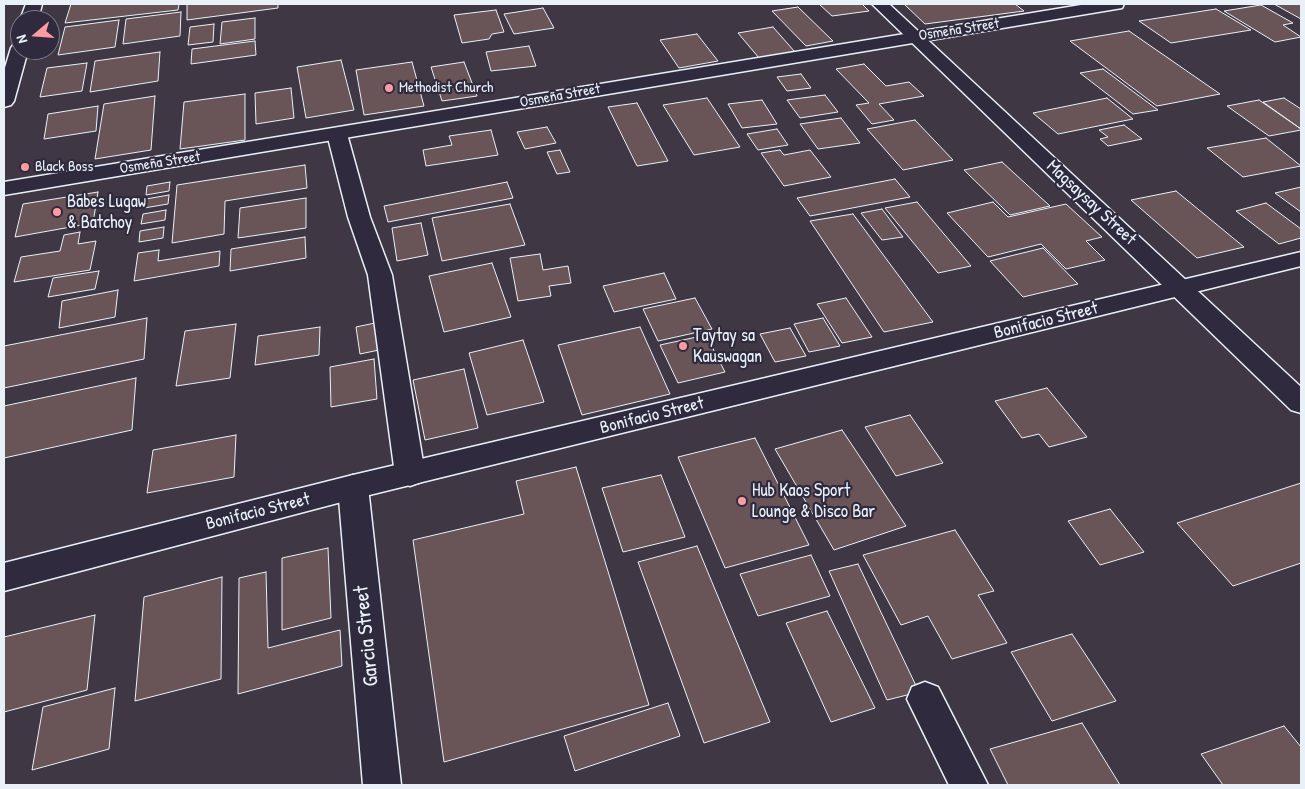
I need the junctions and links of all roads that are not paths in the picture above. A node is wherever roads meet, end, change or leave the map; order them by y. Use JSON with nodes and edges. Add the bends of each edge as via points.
{"nodes":[{"id":1,"x":880,"y":4,"type":"edge"},
{"id":2,"x":1116,"y":4,"type":"edge"},
{"id":3,"x":914,"y":37,"type":"junction"},
{"id":4,"x":16,"y":60,"type":"edge"},
{"id":5,"x":4,"y":101,"type":"edge"},
{"id":6,"x":338,"y":134,"type":"junction"},
{"id":7,"x":4,"y":189,"type":"edge"},
{"id":8,"x":1301,"y":259,"type":"edge"},
{"id":9,"x":1182,"y":288,"type":"junction"},
{"id":10,"x":1301,"y":403,"type":"edge"},
{"id":11,"x":410,"y":474,"type":"junction"},
{"id":12,"x":353,"y":487,"type":"junction"},
{"id":13,"x":4,"y":577,"type":"edge"},
{"id":14,"x":925,"y":699,"type":"dead end"},
{"id":15,"x":382,"y":785,"type":"edge"},
{"id":16,"x":969,"y":785,"type":"edge"}],
"edges":[{"from":1,"to":3,"type":"street","name":"Magsaysay Street"},
{"from":2,"to":3,"type":"street","name":"Osmeña Street"},
{"from":3,"to":6,"type":"street","name":"Osmeña Street"},
{"from":3,"to":9,"type":"street","name":"Magsaysay Street"},
{"from":4,"to":5,"type":"street"},
{"from":6,"to":7,"type":"street","name":"Osmeña Street"},
{"from":6,"to":11,"type":"street","via":[[357,210],[380,275]]},
{"from":8,"to":9,"type":"street","name":"Bonifacio Street"},
{"from":9,"to":10,"type":"street","name":"Magsaysay Street"},
{"from":9,"to":11,"type":"street","name":"Bonifacio Street"},
{"from":11,"to":12,"type":"street","name":"Bonifacio Street"},
{"from":12,"to":13,"type":"street","name":"Bonifacio Street"},
{"from":12,"to":15,"type":"street","name":"Garcia Street"},
{"from":14,"to":16,"type":"street"}]}
